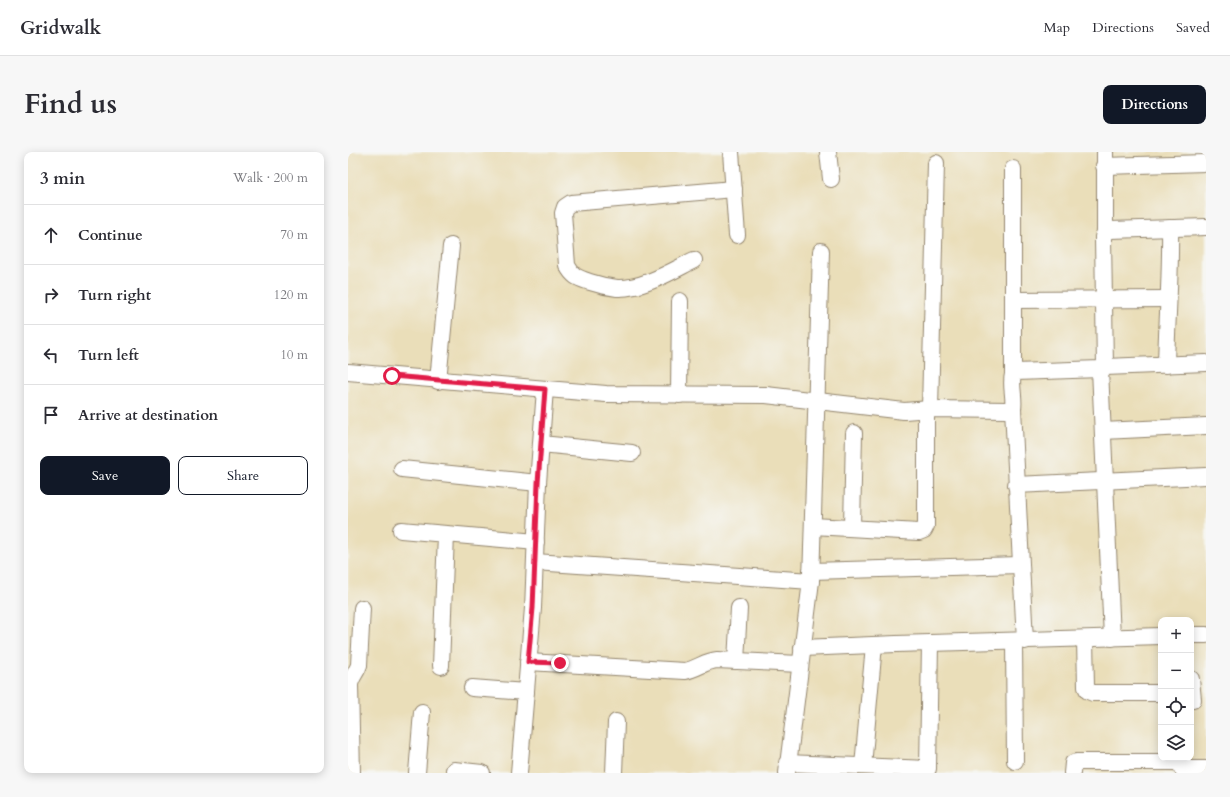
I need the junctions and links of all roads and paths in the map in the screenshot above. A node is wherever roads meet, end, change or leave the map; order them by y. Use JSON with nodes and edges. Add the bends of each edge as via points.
{"nodes":[{"id":1,"x":731,"y":152,"type":"edge"},
{"id":2,"x":828,"y":152,"type":"edge"},
{"id":3,"x":1104,"y":159,"type":"edge"},
{"id":4,"x":936,"y":163,"type":"dead end"},
{"id":5,"x":1206,"y":163,"type":"edge"},
{"id":6,"x":1013,"y":169,"type":"dead end"},
{"id":7,"x":831,"y":178,"type":"dead end"},
{"id":8,"x":734,"y":189,"type":"junction"},
{"id":9,"x":1206,"y":227,"type":"edge"},
{"id":10,"x":1170,"y":228,"type":"junction"},
{"id":11,"x":1105,"y":232,"type":"junction"},
{"id":12,"x":736,"y":235,"type":"dead end"},
{"id":13,"x":451,"y":246,"type":"dead end"},
{"id":14,"x":821,"y":251,"type":"dead end"},
{"id":15,"x":694,"y":260,"type":"dead end"},
{"id":16,"x":1168,"y":299,"type":"junction"},
{"id":17,"x":1013,"y":300,"type":"junction"},
{"id":18,"x":1105,"y":300,"type":"junction"},
{"id":19,"x":680,"y":301,"type":"dead end"},
{"id":20,"x":1206,"y":363,"type":"edge"},
{"id":21,"x":1166,"y":365,"type":"junction"},
{"id":22,"x":1103,"y":368,"type":"junction"},
{"id":23,"x":1012,"y":374,"type":"junction"},
{"id":24,"x":348,"y":377,"type":"edge"},
{"id":25,"x":438,"y":380,"type":"junction"},
{"id":26,"x":545,"y":389,"type":"junction"},
{"id":27,"x":679,"y":394,"type":"junction"},
{"id":28,"x":817,"y":401,"type":"junction"},
{"id":29,"x":928,"y":409,"type":"junction"},
{"id":30,"x":1013,"y":409,"type":"junction"},
{"id":31,"x":1206,"y":426,"type":"edge"},
{"id":32,"x":1103,"y":432,"type":"junction"},
{"id":33,"x":854,"y":433,"type":"dead end"},
{"id":34,"x":541,"y":444,"type":"junction"},
{"id":35,"x":632,"y":453,"type":"dead end"},
{"id":36,"x":402,"y":469,"type":"dead end"},
{"id":37,"x":1206,"y":476,"type":"edge"},
{"id":38,"x":1106,"y":481,"type":"junction"},
{"id":39,"x":538,"y":483,"type":"junction"},
{"id":40,"x":1016,"y":485,"type":"junction"},
{"id":41,"x":813,"y":526,"type":"junction"},
{"id":42,"x":852,"y":528,"type":"junction"},
{"id":43,"x":401,"y":530,"type":"dead end"},
{"id":44,"x":446,"y":534,"type":"junction"},
{"id":45,"x":536,"y":542,"type":"junction"},
{"id":46,"x":535,"y":562,"type":"junction"},
{"id":47,"x":1020,"y":565,"type":"junction"},
{"id":48,"x":811,"y":576,"type":"junction"},
{"id":49,"x":362,"y":608,"type":"dead end"},
{"id":50,"x":739,"y":608,"type":"dead end"},
{"id":51,"x":1194,"y":635,"type":"edge"},
{"id":52,"x":1206,"y":635,"type":"edge"},
{"id":53,"x":1158,"y":636,"type":"edge"},
{"id":54,"x":1112,"y":638,"type":"junction"},
{"id":55,"x":1085,"y":639,"type":"junction"},
{"id":56,"x":1019,"y":641,"type":"junction"},
{"id":57,"x":930,"y":643,"type":"junction"},
{"id":58,"x":874,"y":645,"type":"junction"},
{"id":59,"x":801,"y":656,"type":"junction"},
{"id":60,"x":736,"y":661,"type":"junction"},
{"id":61,"x":528,"y":662,"type":"junction"},
{"id":62,"x":441,"y":666,"type":"dead end"},
{"id":63,"x":472,"y":688,"type":"dead end"},
{"id":64,"x":1194,"y":689,"type":"edge"},
{"id":65,"x":526,"y":692,"type":"junction"},
{"id":66,"x":1158,"y":693,"type":"edge"},
{"id":67,"x":1197,"y":700,"type":"edge"},
{"id":68,"x":422,"y":712,"type":"dead end"},
{"id":69,"x":616,"y":722,"type":"dead end"},
{"id":70,"x":1015,"y":761,"type":"dead end"},
{"id":71,"x":1182,"y":765,"type":"edge"},
{"id":72,"x":863,"y":766,"type":"junction"},
{"id":73,"x":787,"y":768,"type":"edge"},
{"id":74,"x":1206,"y":769,"type":"edge"},
{"id":75,"x":454,"y":770,"type":"dead end"},
{"id":76,"x":352,"y":773,"type":"edge"},
{"id":77,"x":417,"y":773,"type":"edge"},
{"id":78,"x":482,"y":773,"type":"edge"},
{"id":79,"x":519,"y":773,"type":"edge"},
{"id":80,"x":614,"y":773,"type":"edge"},
{"id":81,"x":1072,"y":773,"type":"edge"}],
"edges":[{"from":1,"to":8,"type":"street"},
{"from":2,"to":7,"type":"street"},
{"from":3,"to":5,"type":"street"},
{"from":3,"to":11,"type":"street"},
{"from":4,"to":29,"type":"street"},
{"from":6,"to":17,"type":"street"},
{"from":8,"to":12,"type":"street"},
{"from":8,"to":15,"type":"street","via":[[572,203],[565,207],[563,213],[567,265],[577,278],[606,287],[632,287]]},
{"from":9,"to":10,"type":"street"},
{"from":10,"to":11,"type":"street"},
{"from":10,"to":16,"type":"street"},
{"from":11,"to":18,"type":"street"},
{"from":13,"to":25,"type":"street"},
{"from":14,"to":28,"type":"street"},
{"from":16,"to":18,"type":"street"},
{"from":16,"to":21,"type":"street"},
{"from":17,"to":18,"type":"street"},
{"from":17,"to":23,"type":"street"},
{"from":18,"to":22,"type":"street"},
{"from":19,"to":27,"type":"street"},
{"from":20,"to":21,"type":"street"},
{"from":21,"to":22,"type":"street"},
{"from":22,"to":23,"type":"street"},
{"from":22,"to":32,"type":"street"},
{"from":23,"to":30,"type":"street"},
{"from":24,"to":25,"type":"street"},
{"from":25,"to":26,"type":"street"},
{"from":26,"to":27,"type":"street","via":[[606,394]]},
{"from":26,"to":34,"type":"street"},
{"from":27,"to":28,"type":"street","via":[[766,395]]},
{"from":28,"to":29,"type":"street","via":[[904,411]]},
{"from":28,"to":41,"type":"street"},
{"from":29,"to":30,"type":"street"},
{"from":29,"to":42,"type":"street","via":[[924,530],[919,532]]},
{"from":30,"to":40,"type":"street"},
{"from":31,"to":32,"type":"street"},
{"from":32,"to":38,"type":"street"},
{"from":33,"to":42,"type":"street"},
{"from":34,"to":35,"type":"street"},
{"from":34,"to":39,"type":"street"},
{"from":36,"to":39,"type":"street"},
{"from":37,"to":38,"type":"street"},
{"from":38,"to":40,"type":"street"},
{"from":38,"to":54,"type":"street"},
{"from":39,"to":45,"type":"street"},
{"from":40,"to":47,"type":"street"},
{"from":41,"to":42,"type":"street"},
{"from":41,"to":48,"type":"street"},
{"from":43,"to":44,"type":"street"},
{"from":44,"to":45,"type":"street"},
{"from":44,"to":62,"type":"street"},
{"from":45,"to":46,"type":"street"},
{"from":46,"to":48,"type":"street"},
{"from":46,"to":61,"type":"street"},
{"from":47,"to":48,"type":"street"},
{"from":47,"to":56,"type":"street"},
{"from":48,"to":59,"type":"street"},
{"from":49,"to":76,"type":"street","via":[[359,665],[350,680]]},
{"from":50,"to":60,"type":"street"},
{"from":51,"to":52,"type":"street"},
{"from":53,"to":54,"type":"street"},
{"from":54,"to":55,"type":"street"},
{"from":55,"to":56,"type":"street"},
{"from":55,"to":66,"type":"street","via":[[1088,691]]},
{"from":56,"to":57,"type":"street"},
{"from":56,"to":70,"type":"street"},
{"from":57,"to":58,"type":"street"},
{"from":57,"to":72,"type":"street","via":[[928,769]]},
{"from":58,"to":59,"type":"street"},
{"from":58,"to":72,"type":"street"},
{"from":59,"to":60,"type":"street"},
{"from":59,"to":73,"type":"street"},
{"from":60,"to":61,"type":"street","via":[[711,660],[684,671]]},
{"from":61,"to":65,"type":"street"},
{"from":63,"to":65,"type":"street"},
{"from":64,"to":67,"type":"street"},
{"from":65,"to":79,"type":"street"},
{"from":68,"to":77,"type":"street"},
{"from":69,"to":80,"type":"street"},
{"from":71,"to":74,"type":"street"},
{"from":71,"to":81,"type":"street","via":[[1076,762],[1073,764]]},
{"from":72,"to":73,"type":"street"},
{"from":75,"to":78,"type":"street"}]}
